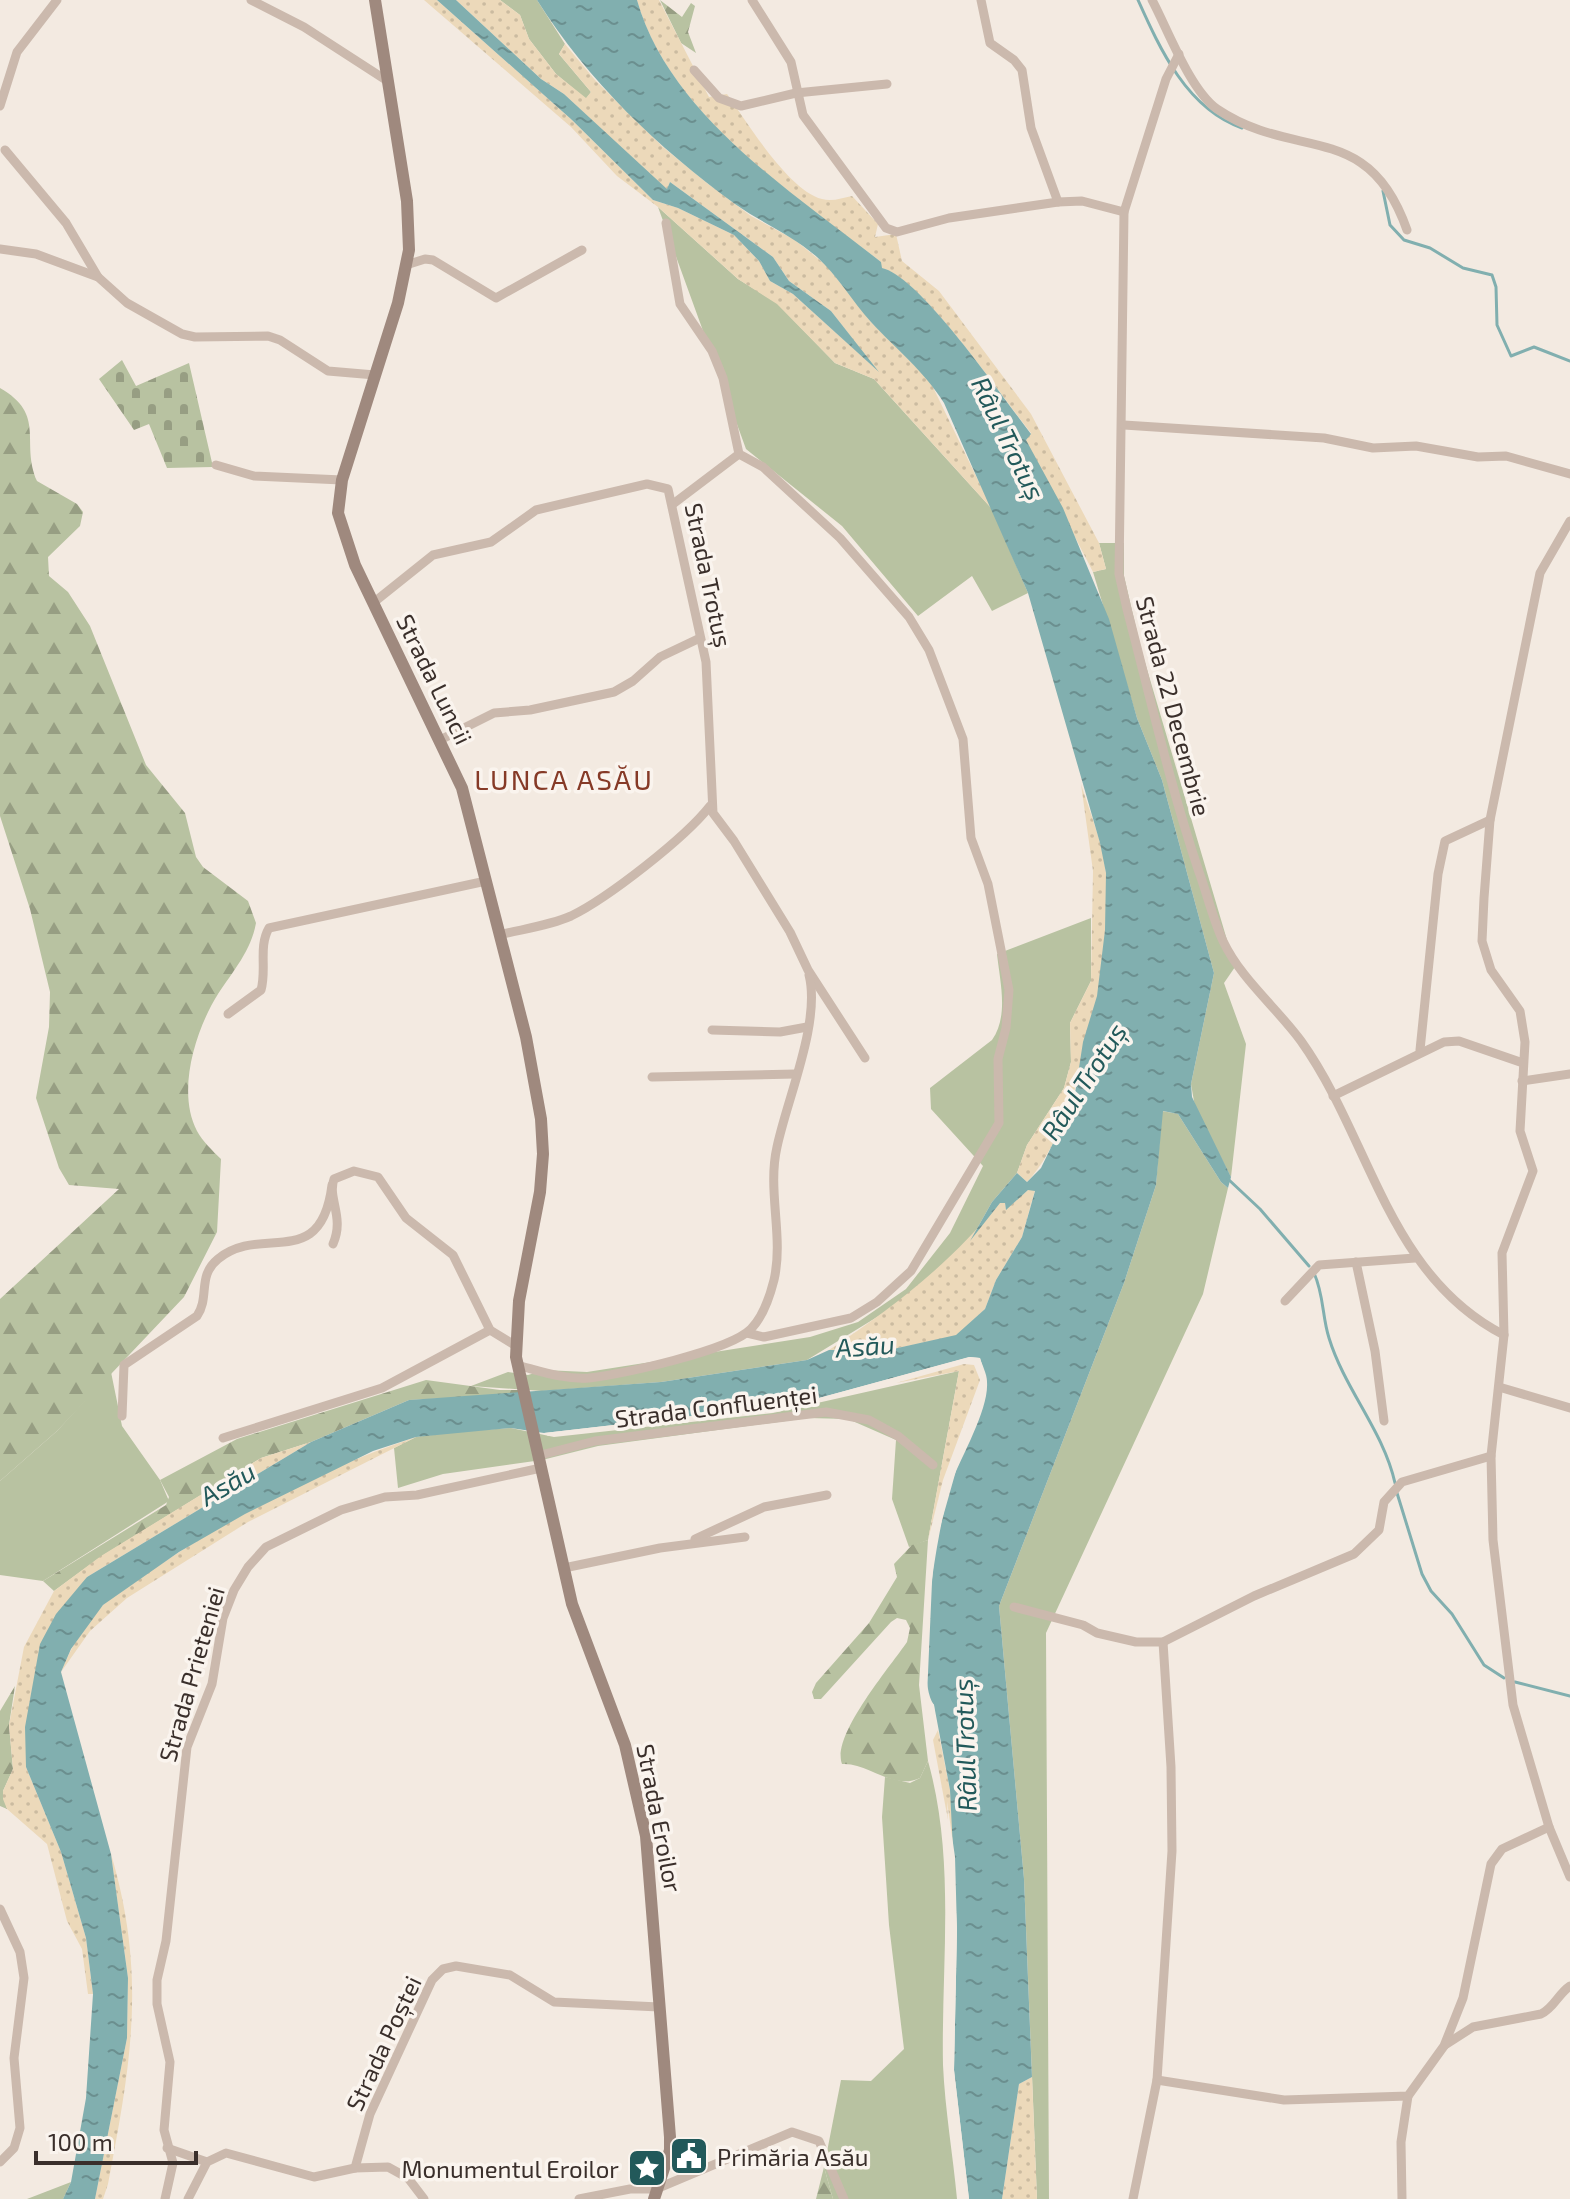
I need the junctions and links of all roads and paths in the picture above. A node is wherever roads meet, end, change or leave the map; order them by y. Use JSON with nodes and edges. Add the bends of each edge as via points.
{"nodes":[{"id":1,"x":57,"y":0,"type":"edge"},
{"id":2,"x":251,"y":0,"type":"edge"},
{"id":3,"x":375,"y":0,"type":"edge"},
{"id":4,"x":752,"y":0,"type":"edge"},
{"id":5,"x":981,"y":0,"type":"edge"},
{"id":6,"x":1152,"y":0,"type":"edge"},
{"id":7,"x":1175,"y":63,"type":"junction"},
{"id":8,"x":694,"y":70,"type":"dead end"},
{"id":9,"x":389,"y":82,"type":"junction"},
{"id":10,"x":887,"y":84,"type":"dead end"},
{"id":11,"x":796,"y":93,"type":"junction"},
{"id":12,"x":0,"y":106,"type":"edge"},
{"id":13,"x":5,"y":150,"type":"dead end"},
{"id":14,"x":1058,"y":202,"type":"junction"},
{"id":15,"x":1124,"y":212,"type":"junction"},
{"id":16,"x":666,"y":223,"type":"dead end"},
{"id":17,"x":1407,"y":230,"type":"dead end"},
{"id":18,"x":0,"y":249,"type":"edge"},
{"id":19,"x":582,"y":250,"type":"dead end"},
{"id":20,"x":406,"y":265,"type":"junction"},
{"id":21,"x":98,"y":277,"type":"junction"},
{"id":22,"x":375,"y":375,"type":"junction"},
{"id":23,"x":1124,"y":425,"type":"junction"},
{"id":24,"x":739,"y":454,"type":"junction"},
{"id":25,"x":216,"y":465,"type":"dead end"},
{"id":26,"x":1570,"y":474,"type":"edge"},
{"id":27,"x":342,"y":480,"type":"junction"},
{"id":28,"x":673,"y":504,"type":"junction"},
{"id":29,"x":1570,"y":521,"type":"edge"},
{"id":30,"x":373,"y":603,"type":"junction"},
{"id":31,"x":700,"y":638,"type":"junction"},
{"id":32,"x":440,"y":740,"type":"junction"},
{"id":33,"x":710,"y":806,"type":"junction"},
{"id":34,"x":1490,"y":820,"type":"junction"},
{"id":35,"x":486,"y":881,"type":"junction"},
{"id":36,"x":499,"y":935,"type":"junction"},
{"id":37,"x":808,"y":970,"type":"junction"},
{"id":38,"x":228,"y":1014,"type":"dead end"},
{"id":39,"x":807,"y":1027,"type":"junction"},
{"id":40,"x":712,"y":1030,"type":"dead end"},
{"id":41,"x":1420,"y":1050,"type":"junction"},
{"id":42,"x":865,"y":1058,"type":"dead end"},
{"id":43,"x":1523,"y":1063,"type":"junction"},
{"id":44,"x":795,"y":1074,"type":"junction"},
{"id":45,"x":1570,"y":1074,"type":"edge"},
{"id":46,"x":652,"y":1077,"type":"dead end"},
{"id":47,"x":1522,"y":1081,"type":"junction"},
{"id":48,"x":1333,"y":1096,"type":"junction"},
{"id":49,"x":332,"y":1185,"type":"junction"},
{"id":50,"x":333,"y":1244,"type":"dead end"},
{"id":51,"x":1415,"y":1258,"type":"junction"},
{"id":52,"x":1356,"y":1262,"type":"junction"},
{"id":53,"x":1285,"y":1301,"type":"dead end"},
{"id":54,"x":490,"y":1330,"type":"junction"},
{"id":55,"x":747,"y":1333,"type":"junction"},
{"id":56,"x":1504,"y":1335,"type":"junction"},
{"id":57,"x":516,"y":1346,"type":"junction"},
{"id":58,"x":517,"y":1365,"type":"junction"},
{"id":59,"x":1499,"y":1387,"type":"junction"},
{"id":60,"x":1570,"y":1408,"type":"edge"},
{"id":61,"x":122,"y":1416,"type":"dead end"},
{"id":62,"x":1384,"y":1421,"type":"dead end"},
{"id":63,"x":223,"y":1438,"type":"dead end"},
{"id":64,"x":1491,"y":1456,"type":"junction"},
{"id":65,"x":539,"y":1462,"type":"junction"},
{"id":66,"x":933,"y":1465,"type":"dead end"},
{"id":67,"x":827,"y":1495,"type":"dead end"},
{"id":68,"x":745,"y":1537,"type":"dead end"},
{"id":69,"x":676,"y":1546,"type":"junction"},
{"id":70,"x":564,"y":1568,"type":"junction"},
{"id":71,"x":1014,"y":1607,"type":"dead end"},
{"id":72,"x":1163,"y":1642,"type":"junction"},
{"id":73,"x":1549,"y":1827,"type":"junction"},
{"id":74,"x":1570,"y":1877,"type":"edge"},
{"id":75,"x":0,"y":1909,"type":"edge"},
{"id":76,"x":1570,"y":1986,"type":"edge"},
{"id":77,"x":659,"y":2007,"type":"junction"},
{"id":78,"x":1444,"y":2046,"type":"junction"},
{"id":79,"x":1157,"y":2080,"type":"junction"},
{"id":80,"x":1408,"y":2096,"type":"junction"},
{"id":81,"x":167,"y":2148,"type":"junction"},
{"id":82,"x":0,"y":2162,"type":"edge"},
{"id":83,"x":207,"y":2162,"type":"junction"},
{"id":84,"x":355,"y":2168,"type":"junction"},
{"id":85,"x":655,"y":2194,"type":"edge"},
{"id":86,"x":165,"y":2199,"type":"edge"},
{"id":87,"x":188,"y":2199,"type":"edge"},
{"id":88,"x":424,"y":2199,"type":"edge"},
{"id":89,"x":579,"y":2199,"type":"edge"},
{"id":90,"x":844,"y":2199,"type":"edge"},
{"id":91,"x":1133,"y":2199,"type":"edge"},
{"id":92,"x":1402,"y":2199,"type":"edge"}],
"edges":[{"from":1,"to":12,"type":"street","via":[[17,52]]},
{"from":2,"to":9,"type":"street"},
{"from":3,"to":9,"type":"main road","name":"Strada Luncii"},
{"from":4,"to":11,"type":"street","via":[[791,62]]},
{"from":5,"to":14,"type":"street","via":[[990,43],[1022,70],[1031,128]]},
{"from":6,"to":7,"type":"street"},
{"from":7,"to":15,"type":"street","name":"Strada 22 Decembrie"},
{"from":7,"to":17,"type":"street","via":[[1216,109],[1363,162],[1397,200]]},
{"from":8,"to":11,"type":"street","via":[[719,98],[741,106]]},
{"from":9,"to":20,"type":"main road","name":"Strada Luncii","via":[[409,218]]},
{"from":10,"to":11,"type":"street"},
{"from":11,"to":14,"type":"street","via":[[803,115],[886,228],[897,232],[949,218]]},
{"from":13,"to":21,"type":"street","via":[[66,223]]},
{"from":14,"to":15,"type":"street","via":[[1082,201]]},
{"from":15,"to":23,"type":"street","name":"Strada 22 Decembrie"},
{"from":16,"to":24,"type":"street","via":[[680,304],[712,351],[723,378]]},
{"from":18,"to":21,"type":"street","via":[[36,254]]},
{"from":19,"to":20,"type":"street","via":[[496,298],[433,260]]},
{"from":20,"to":22,"type":"main road","name":"Strada Luncii"},
{"from":21,"to":22,"type":"street","via":[[127,303],[182,334],[268,336],[328,371]]},
{"from":22,"to":27,"type":"main road","name":"Strada Luncii"},
{"from":23,"to":26,"type":"street","via":[[1324,438],[1373,448],[1416,446],[1478,457],[1506,456]]},
{"from":23,"to":48,"type":"street","name":"Strada 22 Decembrie","via":[[1119,574],[1189,842],[1223,940],[1241,970],[1301,1041]]},
{"from":24,"to":28,"type":"street"},
{"from":24,"to":55,"type":"street","via":[[763,467],[840,538],[909,617],[929,650],[963,739],[971,838],[988,884],[1009,990],[998,1059],[999,1123],[911,1271],[851,1318],[764,1337]]},
{"from":25,"to":27,"type":"street","via":[[254,476]]},
{"from":27,"to":30,"type":"main road","name":"Strada Luncii","via":[[339,523]]},
{"from":28,"to":30,"type":"street","name":"Strada Trotuș","via":[[668,489],[654,483],[536,510],[491,542],[433,555]]},
{"from":28,"to":31,"type":"street","name":"Strada Trotuș"},
{"from":29,"to":34,"type":"street","via":[[1540,573]]},
{"from":30,"to":32,"type":"main road","name":"Strada Luncii"},
{"from":31,"to":32,"type":"street","via":[[660,657],[614,692],[494,713]]},
{"from":31,"to":33,"type":"street","name":"Strada Trotuș","via":[[713,778]]},
{"from":32,"to":35,"type":"main road","name":"Strada Luncii","via":[[462,788]]},
{"from":33,"to":36,"type":"street","via":[[623,882],[580,911]]},
{"from":33,"to":37,"type":"street","via":[[790,932]]},
{"from":34,"to":41,"type":"street","via":[[1445,841]]},
{"from":34,"to":43,"type":"street","via":[[1482,941],[1491,970],[1520,1011]]},
{"from":35,"to":36,"type":"main road","name":"Strada Luncii"},
{"from":35,"to":38,"type":"street","via":[[269,928],[262,940],[266,972],[261,990]]},
{"from":36,"to":57,"type":"main road","name":"Strada Luncii","via":[[526,1037],[543,1145]]},
{"from":37,"to":39,"type":"street"},
{"from":37,"to":42,"type":"street"},
{"from":39,"to":40,"type":"street","via":[[780,1032]]},
{"from":39,"to":44,"type":"street"},
{"from":41,"to":43,"type":"street","via":[[1459,1041]]},
{"from":41,"to":48,"type":"street"},
{"from":43,"to":47,"type":"street"},
{"from":44,"to":46,"type":"street"},
{"from":44,"to":55,"type":"street","via":[[775,1160],[775,1278]]},
{"from":45,"to":47,"type":"street"},
{"from":47,"to":56,"type":"street","via":[[1520,1131],[1533,1171],[1502,1253]]},
{"from":48,"to":51,"type":"street","name":"Strada 22 Decembrie"},
{"from":49,"to":50,"type":"street","via":[[339,1223]]},
{"from":49,"to":54,"type":"street","via":[[338,1176],[354,1171],[384,1182],[406,1218],[453,1255]]},
{"from":49,"to":61,"type":"street","via":[[324,1218],[307,1235],[286,1244],[238,1248],[210,1266],[197,1316],[124,1365]]},
{"from":51,"to":52,"type":"street"},
{"from":51,"to":56,"type":"street","name":"Strada 22 Decembrie","via":[[1480,1322]]},
{"from":52,"to":53,"type":"street","via":[[1319,1265]]},
{"from":52,"to":62,"type":"street"},
{"from":54,"to":57,"type":"street"},
{"from":54,"to":63,"type":"street","via":[[382,1388]]},
{"from":55,"to":58,"type":"street","via":[[707,1350],[587,1378]]},
{"from":56,"to":59,"type":"street"},
{"from":57,"to":58,"type":"main road","name":"Strada Luncii"},
{"from":58,"to":65,"type":"main road","name":"Strada Luncii"},
{"from":59,"to":60,"type":"street"},
{"from":59,"to":64,"type":"street"},
{"from":64,"to":72,"type":"street","via":[[1402,1482],[1384,1502],[1379,1530],[1354,1554]]},
{"from":64,"to":73,"type":"street","via":[[1493,1540],[1513,1705]]},
{"from":65,"to":66,"type":"street","name":"Strada Confluenței","via":[[595,1441],[826,1412],[869,1420]]},
{"from":65,"to":70,"type":"main road","name":"Strada Eroilor"},
{"from":65,"to":81,"type":"street","name":"Strada Prieteniei","via":[[341,1510],[266,1547],[234,1590],[223,1618],[214,1676],[187,1747],[157,1980],[170,2062]]},
{"from":67,"to":69,"type":"street","via":[[764,1507]]},
{"from":68,"to":69,"type":"street"},
{"from":69,"to":70,"type":"street"},
{"from":70,"to":77,"type":"main road","name":"Strada Eroilor","via":[[576,1618],[634,1779],[650,1864]]},
{"from":71,"to":72,"type":"street","via":[[1097,1633]]},
{"from":72,"to":79,"type":"street","via":[[1172,1851]]},
{"from":73,"to":74,"type":"street"},
{"from":73,"to":78,"type":"street","via":[[1502,1849],[1491,1864],[1463,1998]]},
{"from":75,"to":82,"type":"street","via":[[20,1952],[24,1978],[14,2058],[20,2128],[14,2148]]},
{"from":76,"to":78,"type":"street","via":[[1550,2010],[1473,2027]]},
{"from":77,"to":84,"type":"street","name":"Strada Poștei","via":[[554,2002],[510,1975],[456,1966],[443,1969],[432,1980],[377,2098]]},
{"from":77,"to":85,"type":"main road","name":"Strada Eroilor","via":[[670,2150]]},
{"from":78,"to":80,"type":"street"},
{"from":79,"to":80,"type":"street","via":[[1284,2100]]},
{"from":79,"to":91,"type":"street"},
{"from":80,"to":92,"type":"street","via":[[1401,2142]]},
{"from":81,"to":83,"type":"street"},
{"from":81,"to":86,"type":"street","name":"Strada Prieteniei","via":[[173,2163]]},
{"from":83,"to":84,"type":"street","via":[[231,2153],[314,2177]]},
{"from":83,"to":87,"type":"street"},
{"from":84,"to":88,"type":"street","via":[[395,2169]]},
{"from":85,"to":89,"type":"street","via":[[630,2189]]},
{"from":85,"to":90,"type":"street","via":[[792,2132],[819,2141]]}]}
